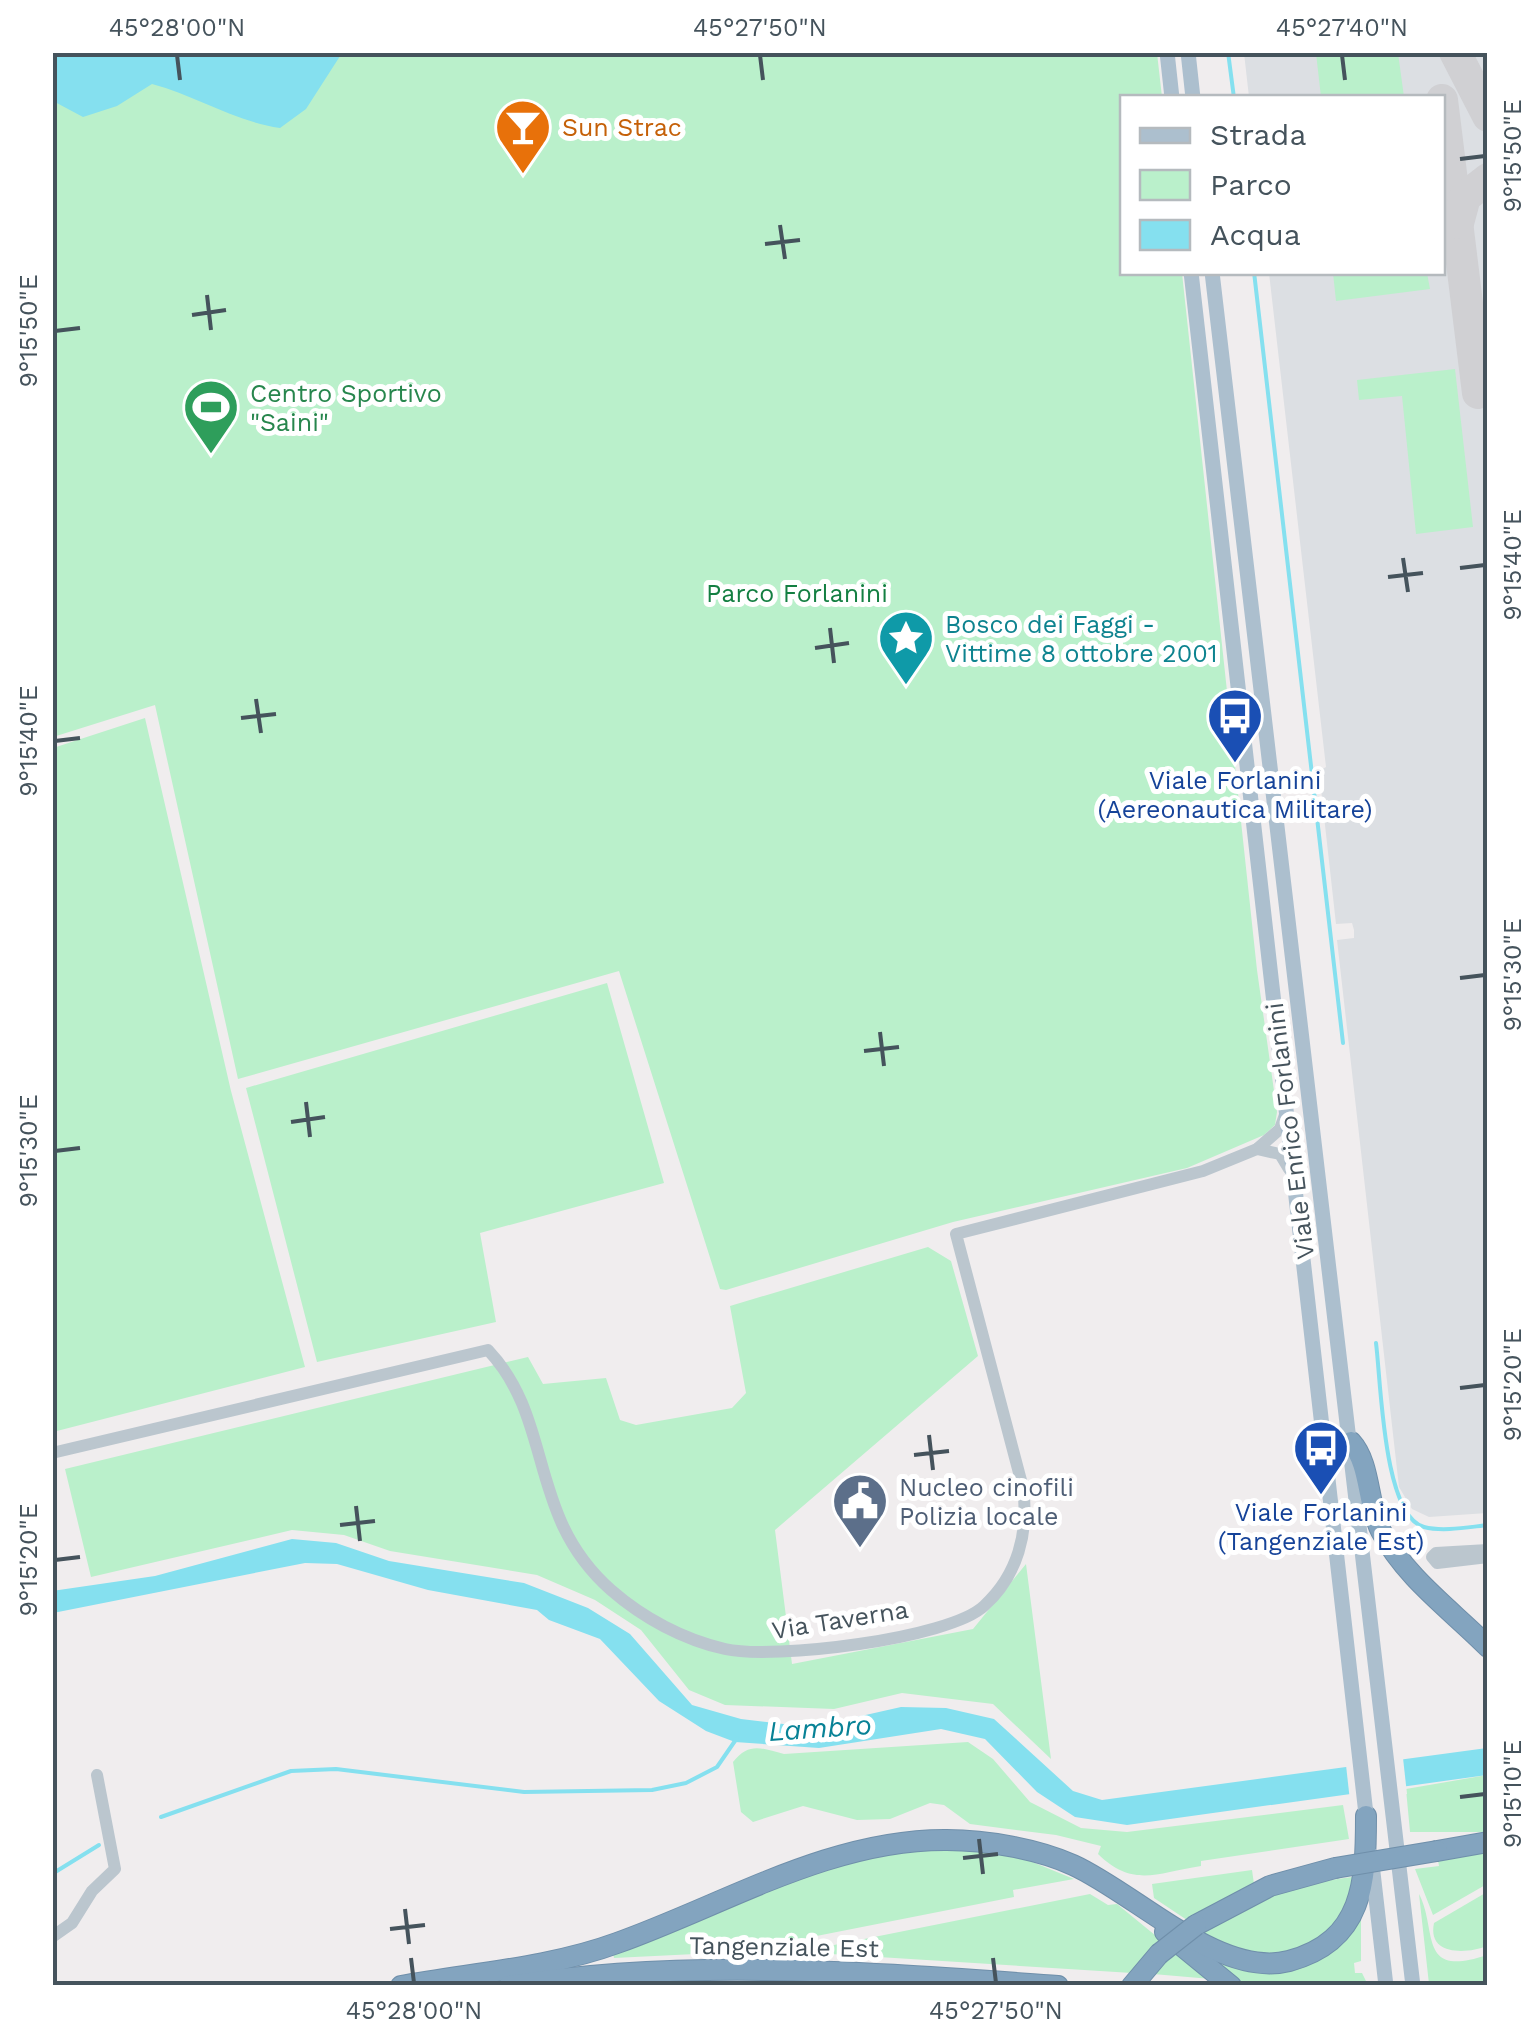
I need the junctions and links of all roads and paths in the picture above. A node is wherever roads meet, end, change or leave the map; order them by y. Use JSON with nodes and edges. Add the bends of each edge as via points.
{"nodes":[{"id":1,"x":1167,"y":52,"type":"edge"},
{"id":2,"x":1188,"y":52,"type":"edge"},
{"id":3,"x":1172,"y":95,"type":"edge"},
{"id":4,"x":1192,"y":95,"type":"edge"},
{"id":5,"x":1191,"y":275,"type":"edge"},
{"id":6,"x":1212,"y":275,"type":"edge"},
{"id":7,"x":1286,"y":1109,"type":"junction"},
{"id":8,"x":1257,"y":1149,"type":"junction"},
{"id":9,"x":1296,"y":1198,"type":"junction"},
{"id":10,"x":1351,"y":1442,"type":"junction"},
{"id":11,"x":52,"y":1453,"type":"edge"},
{"id":12,"x":1482,"y":1639,"type":"edge"},
{"id":13,"x":98,"y":1775,"type":"dead end"},
{"id":14,"x":1365,"y":1808,"type":"junction"},
{"id":15,"x":1488,"y":1842,"type":"edge"},
{"id":16,"x":1030,"y":1854,"type":"junction"},
{"id":17,"x":52,"y":1938,"type":"edge"},
{"id":18,"x":1026,"y":1983,"type":"edge"},
{"id":19,"x":401,"y":1986,"type":"edge"},
{"id":20,"x":509,"y":1986,"type":"edge"},
{"id":21,"x":1058,"y":1986,"type":"edge"},
{"id":22,"x":1132,"y":1986,"type":"edge"},
{"id":23,"x":1231,"y":1986,"type":"edge"},
{"id":24,"x":1386,"y":1986,"type":"edge"},
{"id":25,"x":1413,"y":1986,"type":"edge"}],
"edges":[{"from":1,"to":3,"type":"main road"},
{"from":2,"to":4,"type":"main road"},
{"from":5,"to":7,"type":"main road","name":"Viale Enrico Forlanini"},
{"from":6,"to":10,"type":"main road","name":"Viale Enrico Forlanini"},
{"from":7,"to":8,"type":"street","via":[[1280,1129]]},
{"from":7,"to":9,"type":"main road","name":"Viale Enrico Forlanini"},
{"from":8,"to":9,"type":"street","via":[[1286,1158]]},
{"from":8,"to":11,"type":"street","name":"Via Taverna","via":[[1179,1178],[956,1234],[1023,1488],[1025,1524],[1014,1564],[986,1604],[936,1626],[774,1655],[701,1643],[651,1618],[609,1588],[574,1549],[552,1505],[522,1399],[488,1350]]},
{"from":9,"to":14,"type":"main road","name":"Viale Enrico Forlanini"},
{"from":10,"to":12,"type":"highway","via":[[1390,1546],[1414,1578]]},
{"from":10,"to":25,"type":"main road","name":"Viale Enrico Forlanini"},
{"from":13,"to":17,"type":"street","via":[[115,1870]]},
{"from":14,"to":16,"type":"highway","via":[[1364,1888],[1350,1918],[1327,1944],[1272,1964],[1230,1958],[1069,1862]]},
{"from":14,"to":24,"type":"main road","name":"Viale Enrico Forlanini"},
{"from":15,"to":22,"type":"highway","bridge":true,"via":[[1270,1886],[1196,1925]]},
{"from":16,"to":19,"type":"highway","via":[[948,1840],[848,1853],[589,1952]]},
{"from":16,"to":23,"type":"highway","via":[[1090,1878],[1127,1902]]},
{"from":18,"to":20,"type":"highway","name":"Tangenziale Est","via":[[761,1967]]},
{"from":18,"to":21,"type":"highway","name":"Tangenziale Est"}]}
